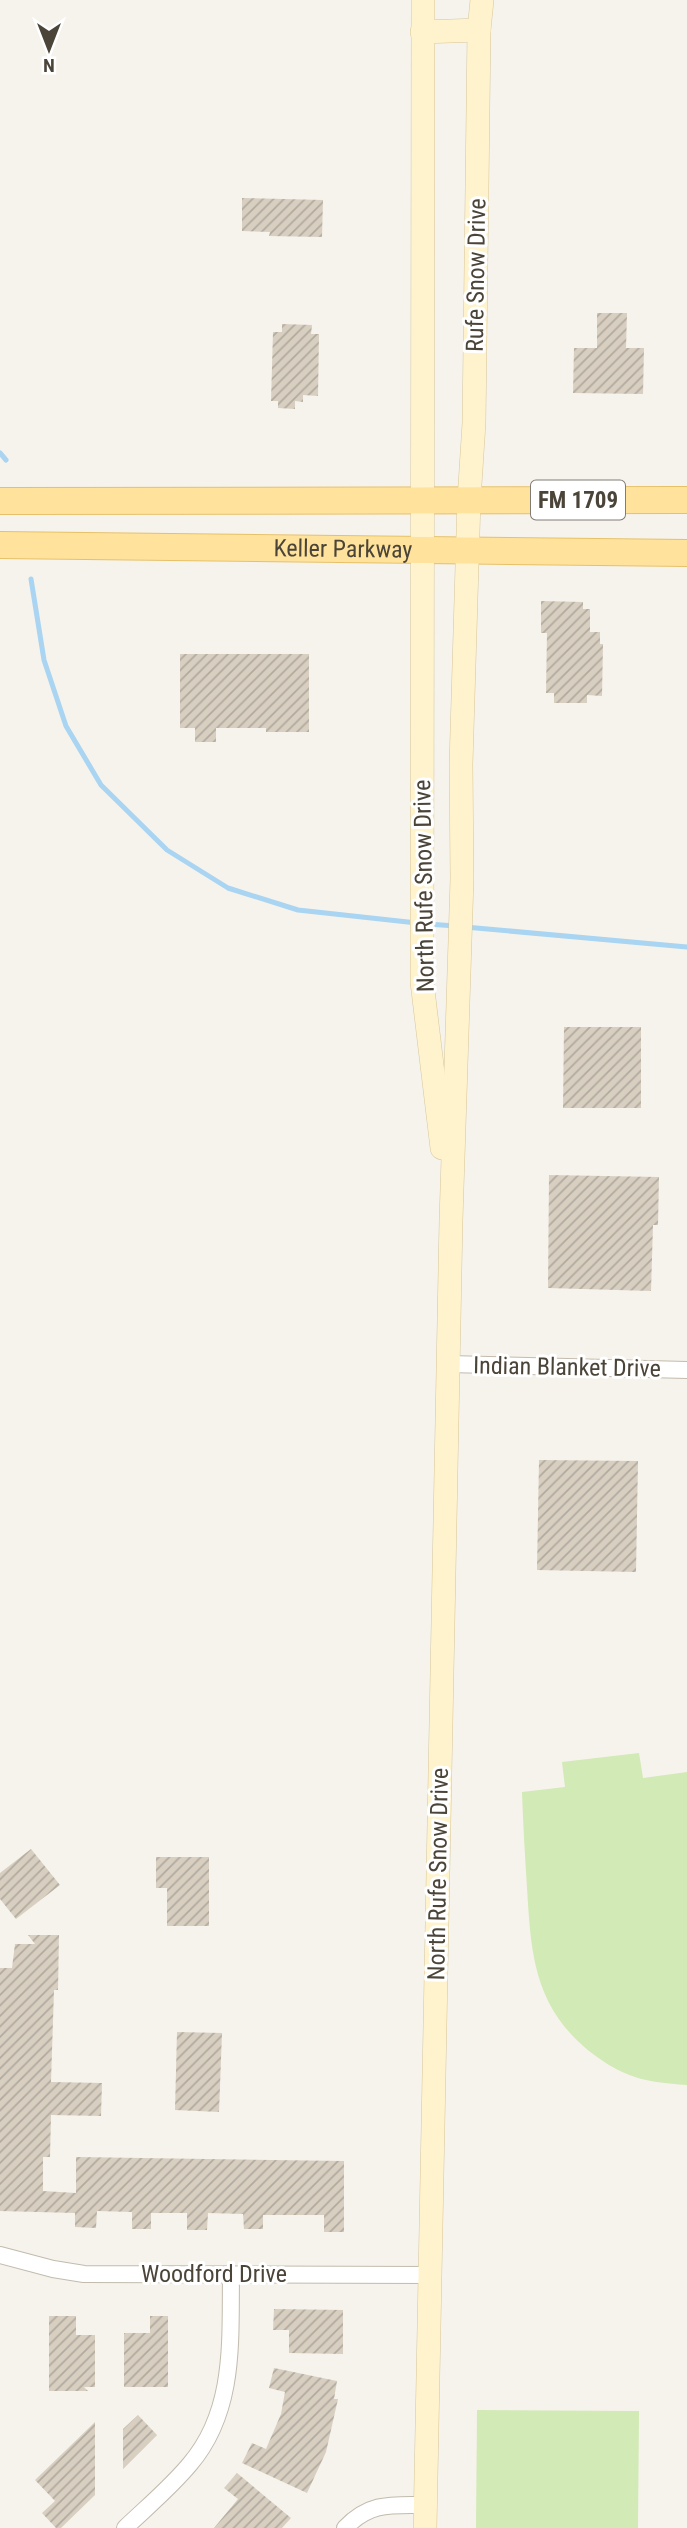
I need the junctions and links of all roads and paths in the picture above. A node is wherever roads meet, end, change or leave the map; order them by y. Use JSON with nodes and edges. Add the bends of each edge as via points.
{"nodes":[{"id":1,"x":423,"y":0,"type":"edge"},
{"id":2,"x":482,"y":0,"type":"edge"},
{"id":3,"x":479,"y":30,"type":"junction"},
{"id":4,"x":422,"y":32,"type":"junction"},
{"id":5,"x":423,"y":500,"type":"junction"},
{"id":6,"x":469,"y":500,"type":"junction"},
{"id":7,"x":687,"y":500,"type":"edge"},
{"id":8,"x":0,"y":501,"type":"edge"},
{"id":9,"x":0,"y":545,"type":"edge"},
{"id":10,"x":422,"y":550,"type":"junction"},
{"id":11,"x":467,"y":550,"type":"junction"},
{"id":12,"x":687,"y":553,"type":"edge"},
{"id":13,"x":423,"y":763,"type":"junction"},
{"id":14,"x":461,"y":764,"type":"junction"},
{"id":15,"x":451,"y":1220,"type":"junction"},
{"id":16,"x":448,"y":1364,"type":"junction"},
{"id":17,"x":687,"y":1370,"type":"edge"},
{"id":18,"x":0,"y":2255,"type":"edge"},
{"id":19,"x":231,"y":2274,"type":"junction"},
{"id":20,"x":431,"y":2275,"type":"junction"},
{"id":21,"x":425,"y":2517,"type":"edge"},
{"id":22,"x":125,"y":2528,"type":"edge"},
{"id":23,"x":345,"y":2528,"type":"edge"}],
"edges":[{"from":1,"to":4,"type":"main road"},
{"from":2,"to":3,"type":"main road","name":"Rufe Snow Drive"},
{"from":3,"to":4,"type":"main road"},
{"from":3,"to":6,"type":"main road","name":"Rufe Snow Drive"},
{"from":4,"to":5,"type":"main road"},
{"from":5,"to":6,"type":"main road","name":"Keller Parkway","number":"FM 1709"},
{"from":5,"to":8,"type":"main road","name":"Keller Parkway","number":"FM 1709"},
{"from":5,"to":10,"type":"main road"},
{"from":6,"to":7,"type":"main road","name":"Keller Parkway","number":"FM 1709"},
{"from":6,"to":11,"type":"main road","name":"Rufe Snow Drive"},
{"from":9,"to":10,"type":"main road","name":"Keller Parkway","number":"FM 1709"},
{"from":10,"to":11,"type":"main road","name":"Keller Parkway","number":"FM 1709"},
{"from":10,"to":13,"type":"main road","name":"North Rufe Snow Drive"},
{"from":11,"to":12,"type":"main road","name":"Keller Parkway","number":"FM 1709"},
{"from":11,"to":14,"type":"main road","name":"North Rufe Snow Drive"},
{"from":13,"to":14,"type":"main road"},
{"from":13,"to":15,"type":"main road","name":"North Rufe Snow Drive","via":[[422,982]]},
{"from":14,"to":15,"type":"main road","name":"North Rufe Snow Drive","via":[[462,879]]},
{"from":15,"to":16,"type":"main road","name":"North Rufe Snow Drive"},
{"from":16,"to":17,"type":"street","name":"Indian Blanket Drive"},
{"from":16,"to":20,"type":"main road","name":"North Rufe Snow Drive"},
{"from":18,"to":19,"type":"street","name":"Woodford Drive","via":[[84,2274]]},
{"from":19,"to":20,"type":"street","name":"Woodford Drive"},
{"from":19,"to":22,"type":"street","via":[[229,2370],[219,2414],[191,2463]]},
{"from":20,"to":21,"type":"main road","name":"North Rufe Snow Drive"},
{"from":21,"to":23,"type":"street","via":[[393,2505],[373,2507]]}]}
